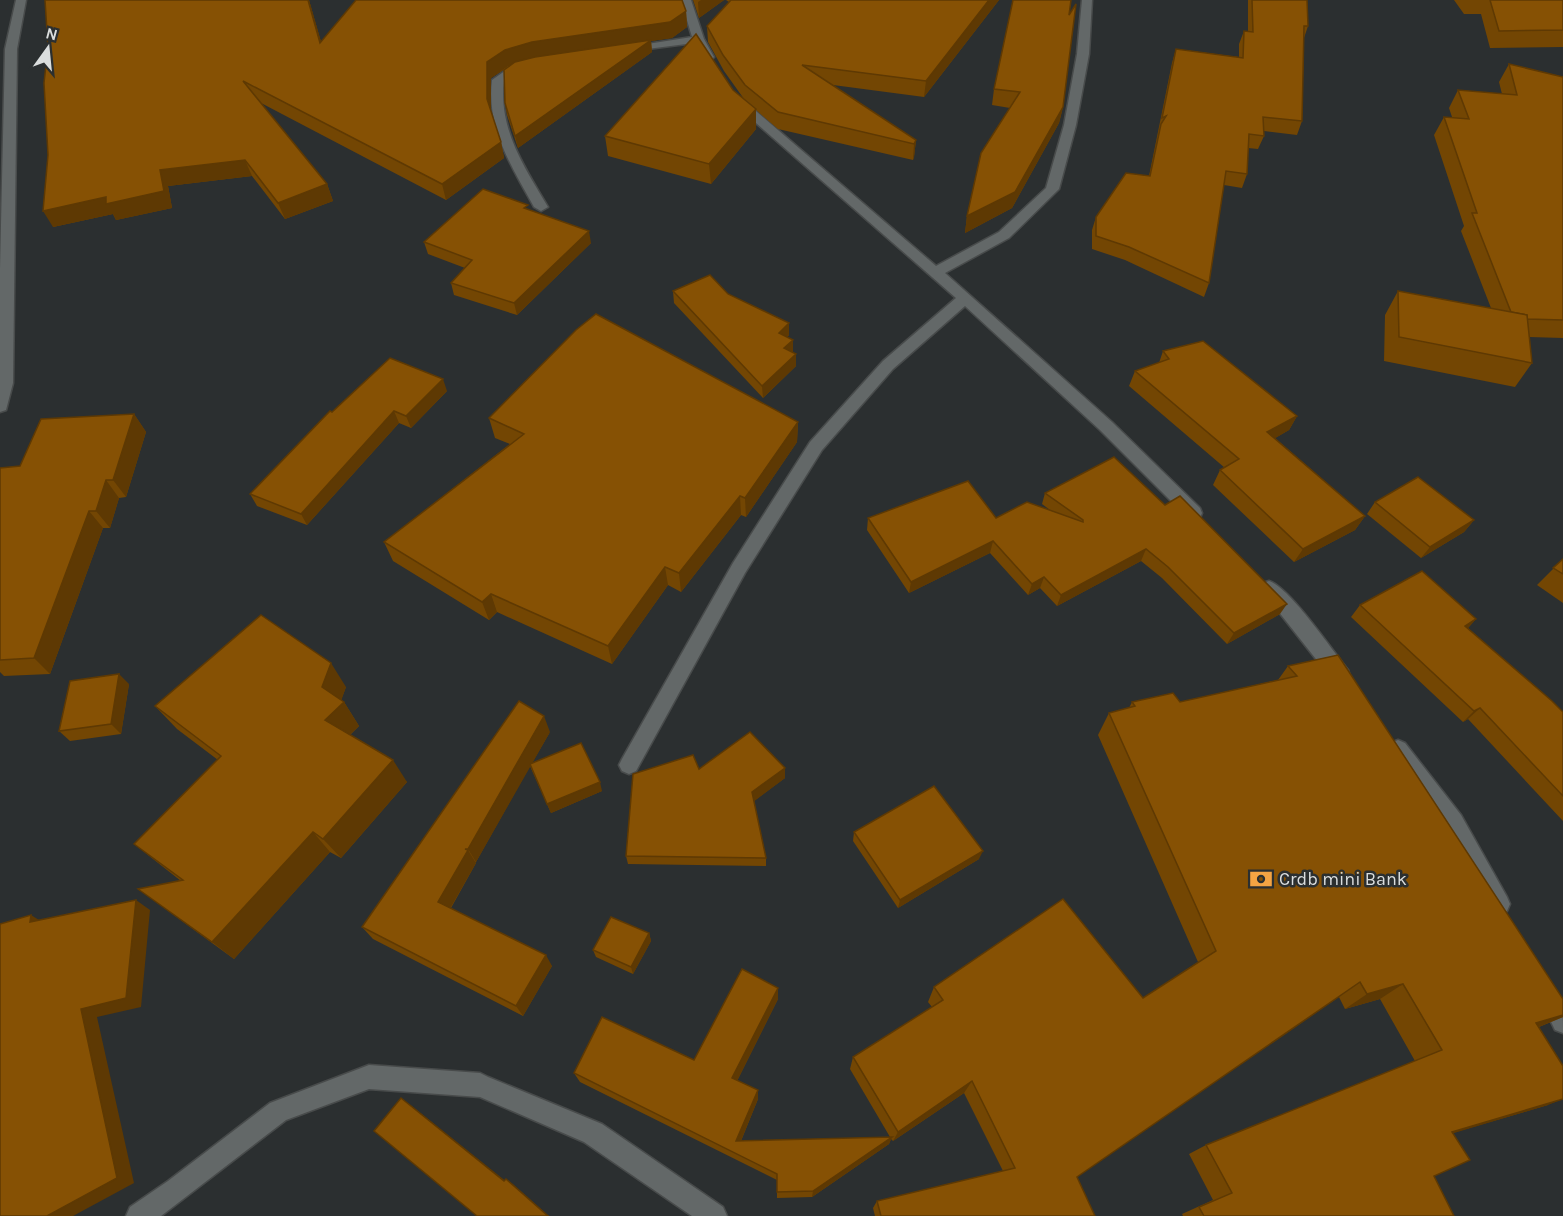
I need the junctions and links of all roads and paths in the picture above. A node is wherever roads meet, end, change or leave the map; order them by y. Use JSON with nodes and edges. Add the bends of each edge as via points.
{"nodes":[{"id":1,"x":21,"y":0,"type":"edge"},
{"id":2,"x":686,"y":0,"type":"edge"},
{"id":3,"x":1087,"y":0,"type":"edge"},
{"id":4,"x":698,"y":39,"type":"junction"},
{"id":5,"x":617,"y":51,"type":"edge"},
{"id":6,"x":536,"y":64,"type":"edge"},
{"id":7,"x":716,"y":72,"type":"edge"},
{"id":8,"x":728,"y":89,"type":"edge"},
{"id":9,"x":541,"y":207,"type":"dead end"},
{"id":10,"x":935,"y":272,"type":"junction"},
{"id":11,"x":964,"y":298,"type":"junction"},
{"id":12,"x":0,"y":406,"type":"edge"},
{"id":13,"x":1204,"y":523,"type":"edge"},
{"id":14,"x":1261,"y":580,"type":"edge"},
{"id":15,"x":1348,"y":686,"type":"edge"},
{"id":16,"x":1391,"y":740,"type":"edge"},
{"id":17,"x":629,"y":765,"type":"dead end"},
{"id":18,"x":1506,"y":917,"type":"edge"},
{"id":19,"x":1540,"y":980,"type":"edge"},
{"id":20,"x":1563,"y":1022,"type":"edge"},
{"id":21,"x":139,"y":1216,"type":"edge"},
{"id":22,"x":714,"y":1216,"type":"edge"}],
"edges":[{"from":1,"to":12,"type":"street","via":[[11,49],[5,383]]},
{"from":2,"to":4,"type":"street"},
{"from":3,"to":10,"type":"street","via":[[1083,54],[1070,125],[1052,189],[1004,235]]},
{"from":4,"to":5,"type":"street"},
{"from":4,"to":7,"type":"street"},
{"from":6,"to":9,"type":"street","via":[[513,70],[498,80],[494,97],[506,142]]},
{"from":8,"to":10,"type":"street","via":[[740,106]]},
{"from":10,"to":11,"type":"street"},
{"from":11,"to":13,"type":"street","via":[[1106,426]]},
{"from":11,"to":17,"type":"street","via":[[888,365],[816,446],[739,568]]},
{"from":14,"to":15,"type":"street","via":[[1285,604]]},
{"from":16,"to":18,"type":"street","via":[[1454,822]]},
{"from":19,"to":20,"type":"street"},
{"from":21,"to":22,"type":"street","via":[[278,1111],[369,1077],[480,1085],[593,1133]]}]}
